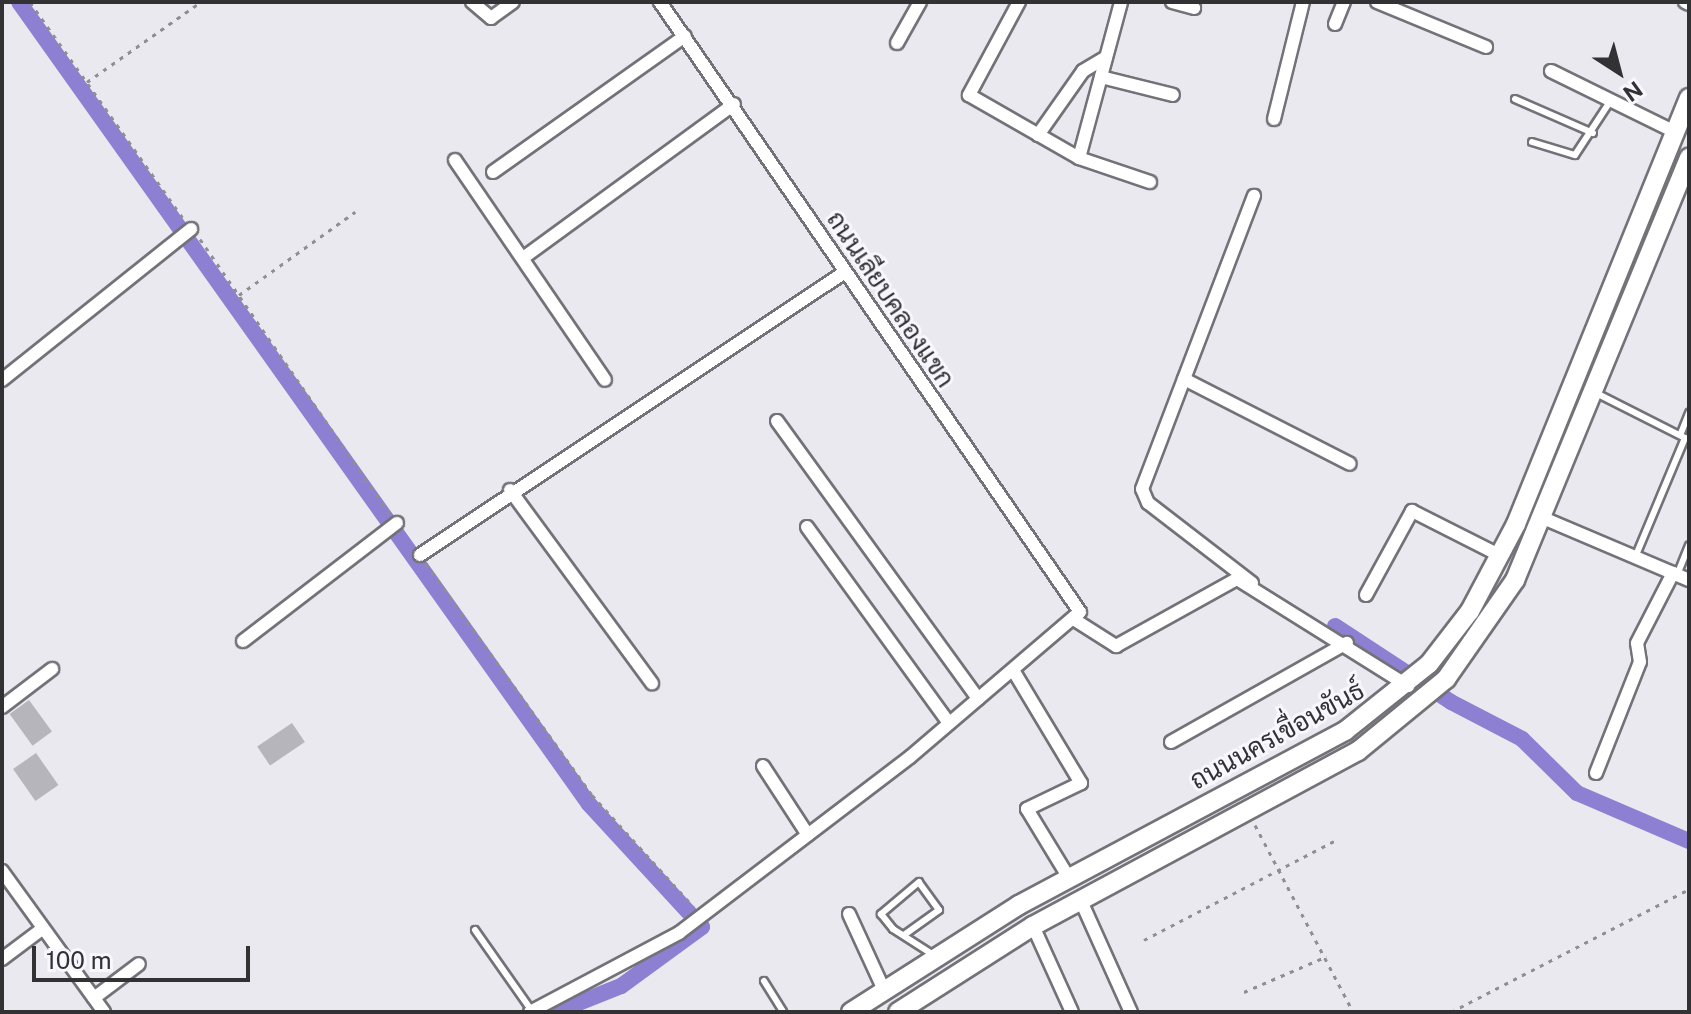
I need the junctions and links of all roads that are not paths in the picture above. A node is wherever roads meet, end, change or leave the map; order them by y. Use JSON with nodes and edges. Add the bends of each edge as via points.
{"nodes":[{"id":1,"x":472,"y":2,"type":"edge"},
{"id":2,"x":513,"y":2,"type":"edge"},
{"id":3,"x":660,"y":2,"type":"edge"},
{"id":4,"x":920,"y":2,"type":"edge"},
{"id":5,"x":1019,"y":2,"type":"edge"},
{"id":6,"x":1121,"y":2,"type":"edge"},
{"id":7,"x":1172,"y":2,"type":"edge"},
{"id":8,"x":1303,"y":2,"type":"edge"},
{"id":9,"x":1344,"y":2,"type":"edge"},
{"id":10,"x":1377,"y":2,"type":"edge"},
{"id":11,"x":1194,"y":8,"type":"dead end"},
{"id":12,"x":1335,"y":24,"type":"dead end"},
{"id":13,"x":685,"y":36,"type":"junction"},
{"id":14,"x":897,"y":43,"type":"dead end"},
{"id":15,"x":1486,"y":47,"type":"dead end"},
{"id":16,"x":1106,"y":57,"type":"junction"},
{"id":17,"x":1551,"y":71,"type":"dead end"},
{"id":18,"x":1101,"y":77,"type":"junction"},
{"id":19,"x":1173,"y":95,"type":"dead end"},
{"id":20,"x":1689,"y":98,"type":"edge"},
{"id":21,"x":1515,"y":99,"type":"dead end"},
{"id":22,"x":1611,"y":100,"type":"junction"},
{"id":23,"x":734,"y":104,"type":"junction"},
{"id":24,"x":1274,"y":119,"type":"dead end"},
{"id":25,"x":1675,"y":132,"type":"junction"},
{"id":26,"x":1593,"y":133,"type":"junction"},
{"id":27,"x":1038,"y":135,"type":"junction"},
{"id":28,"x":1532,"y":142,"type":"dead end"},
{"id":29,"x":1689,"y":157,"type":"edge"},
{"id":30,"x":1079,"y":158,"type":"junction"},
{"id":31,"x":455,"y":160,"type":"dead end"},
{"id":32,"x":493,"y":172,"type":"dead end"},
{"id":33,"x":1150,"y":182,"type":"dead end"},
{"id":34,"x":1254,"y":196,"type":"dead end"},
{"id":35,"x":186,"y":233,"type":"road end"},
{"id":36,"x":523,"y":258,"type":"junction"},
{"id":37,"x":845,"y":272,"type":"junction"},
{"id":38,"x":1582,"y":359,"type":"junction"},
{"id":39,"x":1603,"y":367,"type":"junction"},
{"id":40,"x":1184,"y":379,"type":"junction"},
{"id":41,"x":2,"y":380,"type":"edge"},
{"id":42,"x":605,"y":380,"type":"dead end"},
{"id":43,"x":1593,"y":392,"type":"junction"},
{"id":44,"x":1689,"y":413,"type":"edge"},
{"id":45,"x":777,"y":421,"type":"dead end"},
{"id":46,"x":1681,"y":433,"type":"junction"},
{"id":47,"x":1350,"y":464,"type":"dead end"},
{"id":48,"x":510,"y":490,"type":"junction"},
{"id":49,"x":1543,"y":518,"type":"junction"},
{"id":50,"x":807,"y":527,"type":"dead end"},
{"id":51,"x":391,"y":528,"type":"road end"},
{"id":52,"x":1689,"y":545,"type":"edge"},
{"id":53,"x":420,"y":555,"type":"road end"},
{"id":54,"x":1636,"y":555,"type":"junction"},
{"id":55,"x":1501,"y":556,"type":"junction"},
{"id":56,"x":1680,"y":576,"type":"edge"},
{"id":57,"x":1252,"y":583,"type":"junction"},
{"id":58,"x":1366,"y":595,"type":"dead end"},
{"id":59,"x":1075,"y":620,"type":"junction"},
{"id":60,"x":243,"y":641,"type":"dead end"},
{"id":61,"x":1347,"y":643,"type":"junction"},
{"id":62,"x":52,"y":669,"type":"dead end"},
{"id":63,"x":1013,"y":670,"type":"junction"},
{"id":64,"x":1414,"y":680,"type":"junction"},
{"id":65,"x":652,"y":683,"type":"dead end"},
{"id":66,"x":978,"y":699,"type":"junction"},
{"id":67,"x":2,"y":707,"type":"edge"},
{"id":68,"x":949,"y":723,"type":"junction"},
{"id":69,"x":1171,"y":742,"type":"dead end"},
{"id":70,"x":763,"y":766,"type":"dead end"},
{"id":71,"x":1596,"y":773,"type":"dead end"},
{"id":72,"x":1178,"y":820,"type":"junction"},
{"id":73,"x":808,"y":835,"type":"junction"},
{"id":74,"x":1190,"y":842,"type":"junction"},
{"id":75,"x":2,"y":871,"type":"edge"},
{"id":76,"x":1069,"y":878,"type":"junction"},
{"id":77,"x":1081,"y":901,"type":"junction"},
{"id":78,"x":849,"y":914,"type":"dead end"},
{"id":79,"x":1033,"y":926,"type":"junction"},
{"id":80,"x":42,"y":929,"type":"junction"},
{"id":81,"x":475,"y":930,"type":"dead end"},
{"id":82,"x":904,"y":935,"type":"junction"},
{"id":83,"x":935,"y":956,"type":"junction"},
{"id":84,"x":2,"y":959,"type":"edge"},
{"id":85,"x":139,"y":964,"type":"dead end"},
{"id":86,"x":764,"y":981,"type":"dead end"},
{"id":87,"x":884,"y":990,"type":"junction"},
{"id":88,"x":94,"y":998,"type":"junction"},
{"id":89,"x":104,"y":1012,"type":"edge"},
{"id":90,"x":531,"y":1012,"type":"edge"},
{"id":91,"x":783,"y":1012,"type":"edge"},
{"id":92,"x":851,"y":1012,"type":"edge"},
{"id":93,"x":898,"y":1012,"type":"edge"},
{"id":94,"x":1072,"y":1012,"type":"edge"},
{"id":95,"x":1131,"y":1012,"type":"edge"}],
"edges":[{"from":1,"to":2,"type":"street","via":[[491,18]]},
{"from":3,"to":13,"type":"street","name":"ถนนเลียบคลองแขก"},
{"from":4,"to":14,"type":"street"},
{"from":5,"to":27,"type":"street","via":[[967,89]]},
{"from":6,"to":16,"type":"street"},
{"from":7,"to":11,"type":"street"},
{"from":8,"to":24,"type":"street"},
{"from":9,"to":12,"type":"street"},
{"from":10,"to":15,"type":"street"},
{"from":13,"to":23,"type":"street","name":"ถนนเลียบคลองแขก"},
{"from":13,"to":32,"type":"street"},
{"from":16,"to":18,"type":"street"},
{"from":16,"to":27,"type":"street","via":[[1083,71]]},
{"from":17,"to":22,"type":"street"},
{"from":18,"to":19,"type":"street"},
{"from":18,"to":30,"type":"street"},
{"from":20,"to":25,"type":"main road","name":"ถนนนครเขื่อนขันธ์"},
{"from":21,"to":26,"type":"lane"},
{"from":22,"to":25,"type":"street"},
{"from":22,"to":26,"type":"lane"},
{"from":23,"to":36,"type":"street"},
{"from":23,"to":37,"type":"street","name":"ถนนเลียบคลองแขก"},
{"from":25,"to":38,"type":"main road","name":"ถนนนครเขื่อนขันธ์"},
{"from":26,"to":28,"type":"lane","via":[[1575,155]]},
{"from":27,"to":30,"type":"street"},
{"from":29,"to":39,"type":"main road","name":"ถนนนครเขื่อนขันธ์"},
{"from":30,"to":33,"type":"street"},
{"from":31,"to":36,"type":"street"},
{"from":34,"to":40,"type":"street"},
{"from":35,"to":41,"type":"street"},
{"from":36,"to":42,"type":"street"},
{"from":37,"to":48,"type":"street","via":[[524,489]]},
{"from":37,"to":59,"type":"street","name":"ถนนเลียบคลองแขก","via":[[1077,603]]},
{"from":38,"to":39,"type":"main road"},
{"from":38,"to":55,"type":"main road","name":"ถนนนครเขื่อนขันธ์"},
{"from":39,"to":43,"type":"main road","name":"ถนนนครเขื่อนขันธ์"},
{"from":40,"to":47,"type":"street"},
{"from":40,"to":57,"type":"street","via":[[1142,489],[1148,503]]},
{"from":43,"to":46,"type":"lane"},
{"from":43,"to":49,"type":"main road","name":"ถนนนครเขื่อนขันธ์"},
{"from":44,"to":46,"type":"lane"},
{"from":45,"to":66,"type":"street"},
{"from":46,"to":54,"type":"lane","via":[[1685,445]]},
{"from":48,"to":53,"type":"street"},
{"from":48,"to":65,"type":"street"},
{"from":49,"to":54,"type":"street"},
{"from":49,"to":74,"type":"main road","name":"ถนนนครเขื่อนขันธ์","via":[[1495,612],[1438,687],[1408,715]]},
{"from":50,"to":68,"type":"street"},
{"from":51,"to":60,"type":"street"},
{"from":52,"to":56,"type":"lane"},
{"from":54,"to":56,"type":"street"},
{"from":55,"to":58,"type":"street","via":[[1412,511]]},
{"from":55,"to":64,"type":"main road","name":"ถนนนครเขื่อนขันธ์","via":[[1449,642]]},
{"from":56,"to":71,"type":"street","via":[[1637,643],[1640,662]]},
{"from":57,"to":59,"type":"street","via":[[1231,580],[1116,646]]},
{"from":57,"to":61,"type":"street"},
{"from":59,"to":63,"type":"street"},
{"from":61,"to":64,"type":"street"},
{"from":61,"to":69,"type":"street"},
{"from":62,"to":67,"type":"street"},
{"from":63,"to":66,"type":"street"},
{"from":63,"to":76,"type":"street","via":[[1081,783],[1027,809]]},
{"from":64,"to":72,"type":"main road","name":"ถนนนครเขื่อนขันธ์","via":[[1389,702]]},
{"from":66,"to":68,"type":"street"},
{"from":68,"to":73,"type":"street"},
{"from":70,"to":73,"type":"street"},
{"from":72,"to":74,"type":"main road"},
{"from":72,"to":76,"type":"main road","name":"ถนนนครเขื่อนขันธ์"},
{"from":73,"to":90,"type":"street","via":[[662,946]]},
{"from":74,"to":77,"type":"main road","name":"ถนนนครเขื่อนขันธ์"},
{"from":75,"to":80,"type":"street"},
{"from":76,"to":83,"type":"main road","name":"ถนนนครเขื่อนขันธ์"},
{"from":77,"to":79,"type":"main road","name":"ถนนนครเขื่อนขันธ์"},
{"from":77,"to":95,"type":"street"},
{"from":78,"to":87,"type":"street"},
{"from":79,"to":93,"type":"main road","name":"ถนนนครเขื่อนขันธ์"},
{"from":79,"to":94,"type":"street"},
{"from":80,"to":84,"type":"street"},
{"from":80,"to":88,"type":"street"},
{"from":81,"to":90,"type":"lane"},
{"from":82,"to":82,"type":"lane","via":[[939,910],[919,882],[881,914]]},
{"from":82,"to":83,"type":"lane"},
{"from":83,"to":87,"type":"main road","name":"ถนนนครเขื่อนขันธ์"},
{"from":85,"to":88,"type":"street"},
{"from":86,"to":91,"type":"lane"},
{"from":87,"to":92,"type":"main road","name":"ถนนนครเขื่อนขันธ์"},
{"from":88,"to":89,"type":"street"}]}
